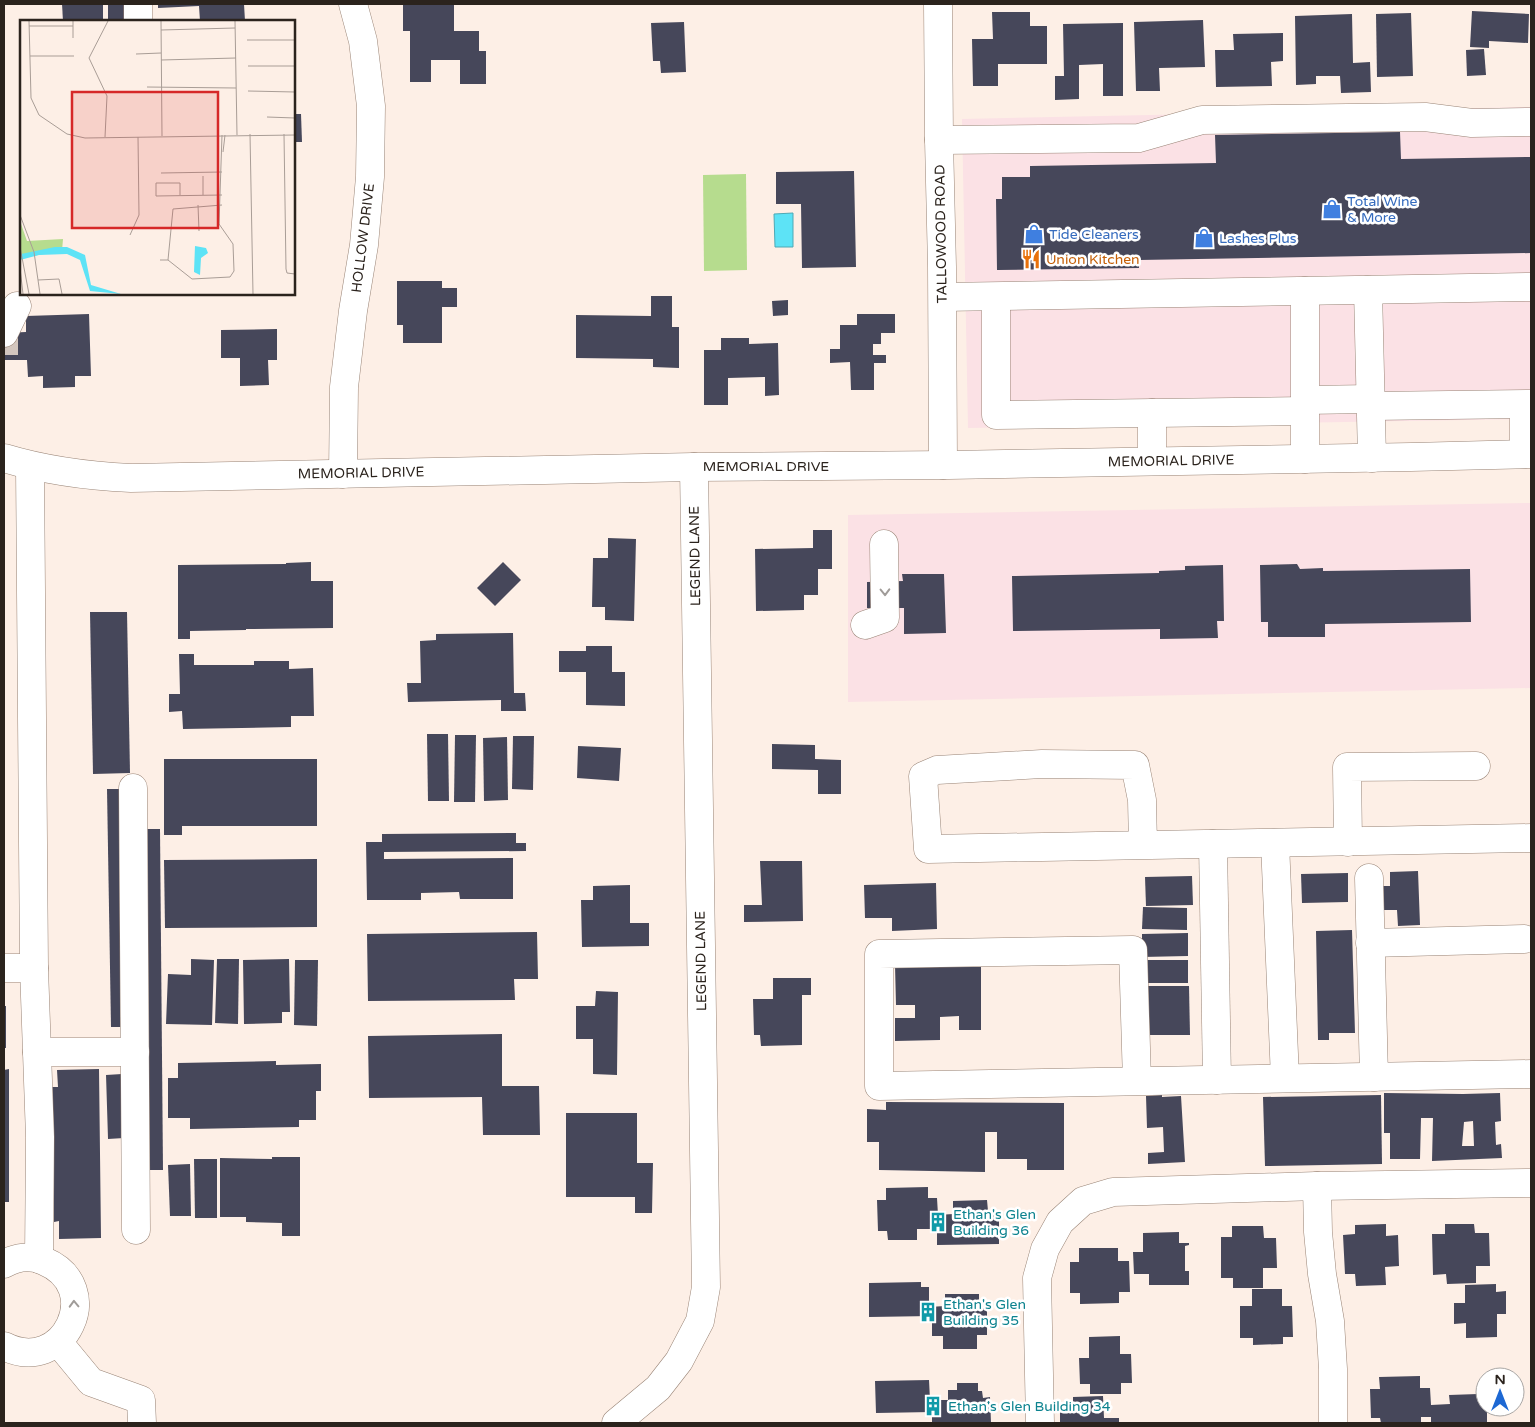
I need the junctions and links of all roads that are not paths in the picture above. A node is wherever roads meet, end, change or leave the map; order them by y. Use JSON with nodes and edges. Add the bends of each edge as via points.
{"nodes":[{"id":1,"x":138,"y":4,"type":"edge"},
{"id":2,"x":353,"y":4,"type":"edge"},
{"id":3,"x":938,"y":4,"type":"edge"},
{"id":4,"x":138,"y":20,"type":"edge"},
{"id":5,"x":1531,"y":122,"type":"edge"},
{"id":6,"x":939,"y":140,"type":"junction"},
{"id":7,"x":1531,"y":287,"type":"edge"},
{"id":8,"x":1368,"y":290,"type":"junction"},
{"id":9,"x":1305,"y":291,"type":"junction"},
{"id":10,"x":942,"y":296,"type":"junction"},
{"id":11,"x":996,"y":296,"type":"junction"},
{"id":12,"x":17,"y":306,"type":"dead end"},
{"id":13,"x":4,"y":333,"type":"edge"},
{"id":14,"x":1371,"y":403,"type":"junction"},
{"id":15,"x":1528,"y":404,"type":"edge"},
{"id":16,"x":1305,"y":405,"type":"junction"},
{"id":17,"x":1152,"y":413,"type":"junction"},
{"id":18,"x":1528,"y":454,"type":"edge"},
{"id":19,"x":4,"y":458,"type":"edge"},
{"id":20,"x":1306,"y":458,"type":"junction"},
{"id":21,"x":1372,"y":458,"type":"junction"},
{"id":22,"x":1152,"y":461,"type":"junction"},
{"id":23,"x":943,"y":465,"type":"junction"},
{"id":24,"x":30,"y":466,"type":"junction"},
{"id":25,"x":694,"y":467,"type":"junction"},
{"id":26,"x":343,"y":474,"type":"junction"},
{"id":27,"x":884,"y":544,"type":"dead end"},
{"id":28,"x":865,"y":625,"type":"dead end"},
{"id":29,"x":1476,"y":766,"type":"dead end"},
{"id":30,"x":133,"y":788,"type":"dead end"},
{"id":31,"x":1531,"y":838,"type":"edge"},
{"id":32,"x":1348,"y":842,"type":"junction"},
{"id":33,"x":1274,"y":843,"type":"junction"},
{"id":34,"x":1213,"y":844,"type":"junction"},
{"id":35,"x":1143,"y":845,"type":"junction"},
{"id":36,"x":1368,"y":878,"type":"dead end"},
{"id":37,"x":1524,"y":939,"type":"dead end"},
{"id":38,"x":1370,"y":943,"type":"junction"},
{"id":39,"x":4,"y":968,"type":"edge"},
{"id":40,"x":34,"y":968,"type":"junction"},
{"id":41,"x":37,"y":1052,"type":"junction"},
{"id":42,"x":135,"y":1052,"type":"junction"},
{"id":43,"x":1531,"y":1074,"type":"edge"},
{"id":44,"x":1374,"y":1077,"type":"junction"},
{"id":45,"x":1285,"y":1078,"type":"junction"},
{"id":46,"x":1217,"y":1080,"type":"junction"},
{"id":47,"x":1137,"y":1081,"type":"junction"},
{"id":48,"x":1531,"y":1184,"type":"edge"},
{"id":49,"x":1317,"y":1186,"type":"junction"},
{"id":50,"x":136,"y":1230,"type":"dead end"},
{"id":51,"x":39,"y":1259,"type":"junction"},
{"id":52,"x":4,"y":1264,"type":"edge"},
{"id":53,"x":58,"y":1342,"type":"junction"},
{"id":54,"x":4,"y":1346,"type":"edge"},
{"id":55,"x":142,"y":1423,"type":"edge"},
{"id":56,"x":616,"y":1423,"type":"edge"},
{"id":57,"x":1040,"y":1423,"type":"edge"},
{"id":58,"x":1333,"y":1423,"type":"edge"}],
"edges":[{"from":1,"to":4,"type":"street"},
{"from":2,"to":26,"type":"street","name":"HOLLOW DRIVE","via":[[363,41],[371,106],[370,177],[344,387]]},
{"from":3,"to":6,"type":"street","name":"TALLOWOOD ROAD"},
{"from":5,"to":6,"type":"street","via":[[1472,123],[1424,117],[1202,120],[1139,138]]},
{"from":6,"to":10,"type":"street","name":"TALLOWOOD ROAD"},
{"from":7,"to":8,"type":"street"},
{"from":8,"to":9,"type":"street"},
{"from":8,"to":14,"type":"street"},
{"from":9,"to":11,"type":"street"},
{"from":9,"to":16,"type":"street"},
{"from":10,"to":11,"type":"street"},
{"from":10,"to":23,"type":"street","name":"TALLOWOOD ROAD"},
{"from":11,"to":17,"type":"street","via":[[996,415]]},
{"from":12,"to":13,"type":"street"},
{"from":14,"to":15,"type":"street"},
{"from":14,"to":16,"type":"street"},
{"from":14,"to":21,"type":"street"},
{"from":15,"to":18,"type":"street"},
{"from":16,"to":17,"type":"street"},
{"from":16,"to":20,"type":"street"},
{"from":17,"to":22,"type":"street"},
{"from":18,"to":21,"type":"street","name":"MEMORIAL DRIVE"},
{"from":19,"to":24,"type":"street","name":"MEMORIAL DRIVE"},
{"from":20,"to":21,"type":"street","name":"MEMORIAL DRIVE"},
{"from":20,"to":22,"type":"street","name":"MEMORIAL DRIVE"},
{"from":22,"to":23,"type":"street","name":"MEMORIAL DRIVE"},
{"from":23,"to":25,"type":"street","name":"MEMORIAL DRIVE"},
{"from":24,"to":26,"type":"street","name":"MEMORIAL DRIVE","via":[[67,473],[131,478]]},
{"from":24,"to":40,"type":"street"},
{"from":25,"to":26,"type":"street","name":"MEMORIAL DRIVE"},
{"from":25,"to":56,"type":"street","name":"LEGEND LANE","via":[[706,1287],[700,1321],[679,1361],[658,1388]]},
{"from":27,"to":28,"type":"street","one_way":true,"via":[[885,618]]},
{"from":29,"to":32,"type":"street","via":[[1347,767]]},
{"from":30,"to":42,"type":"street"},
{"from":31,"to":32,"type":"street"},
{"from":32,"to":33,"type":"street"},
{"from":33,"to":34,"type":"street"},
{"from":33,"to":45,"type":"street"},
{"from":34,"to":35,"type":"street"},
{"from":34,"to":46,"type":"street"},
{"from":35,"to":35,"type":"street","via":[[928,849],[923,776],[937,770],[1042,764],[1135,765],[1142,800]]},
{"from":36,"to":38,"type":"street"},
{"from":37,"to":38,"type":"street"},
{"from":38,"to":44,"type":"street"},
{"from":39,"to":40,"type":"street"},
{"from":40,"to":41,"type":"street"},
{"from":41,"to":42,"type":"street"},
{"from":41,"to":51,"type":"street"},
{"from":42,"to":50,"type":"street"},
{"from":43,"to":44,"type":"street"},
{"from":44,"to":45,"type":"street"},
{"from":45,"to":46,"type":"street"},
{"from":46,"to":47,"type":"street"},
{"from":47,"to":47,"type":"street","via":[[879,1086],[879,954],[1133,950]]},
{"from":48,"to":49,"type":"street"},
{"from":49,"to":57,"type":"street","via":[[1113,1192],[1083,1201],[1060,1222],[1045,1249],[1037,1278]]},
{"from":49,"to":58,"type":"street","via":[[1322,1274],[1330,1321]]},
{"from":51,"to":52,"type":"street","via":[[25,1257]]},
{"from":53,"to":51,"type":"street","one_way":true,"via":[[68,1331],[76,1302],[64,1274],[53,1264]]},
{"from":53,"to":54,"type":"street","via":[[32,1353]]},
{"from":53,"to":55,"type":"street","via":[[91,1382],[141,1400]]}]}
